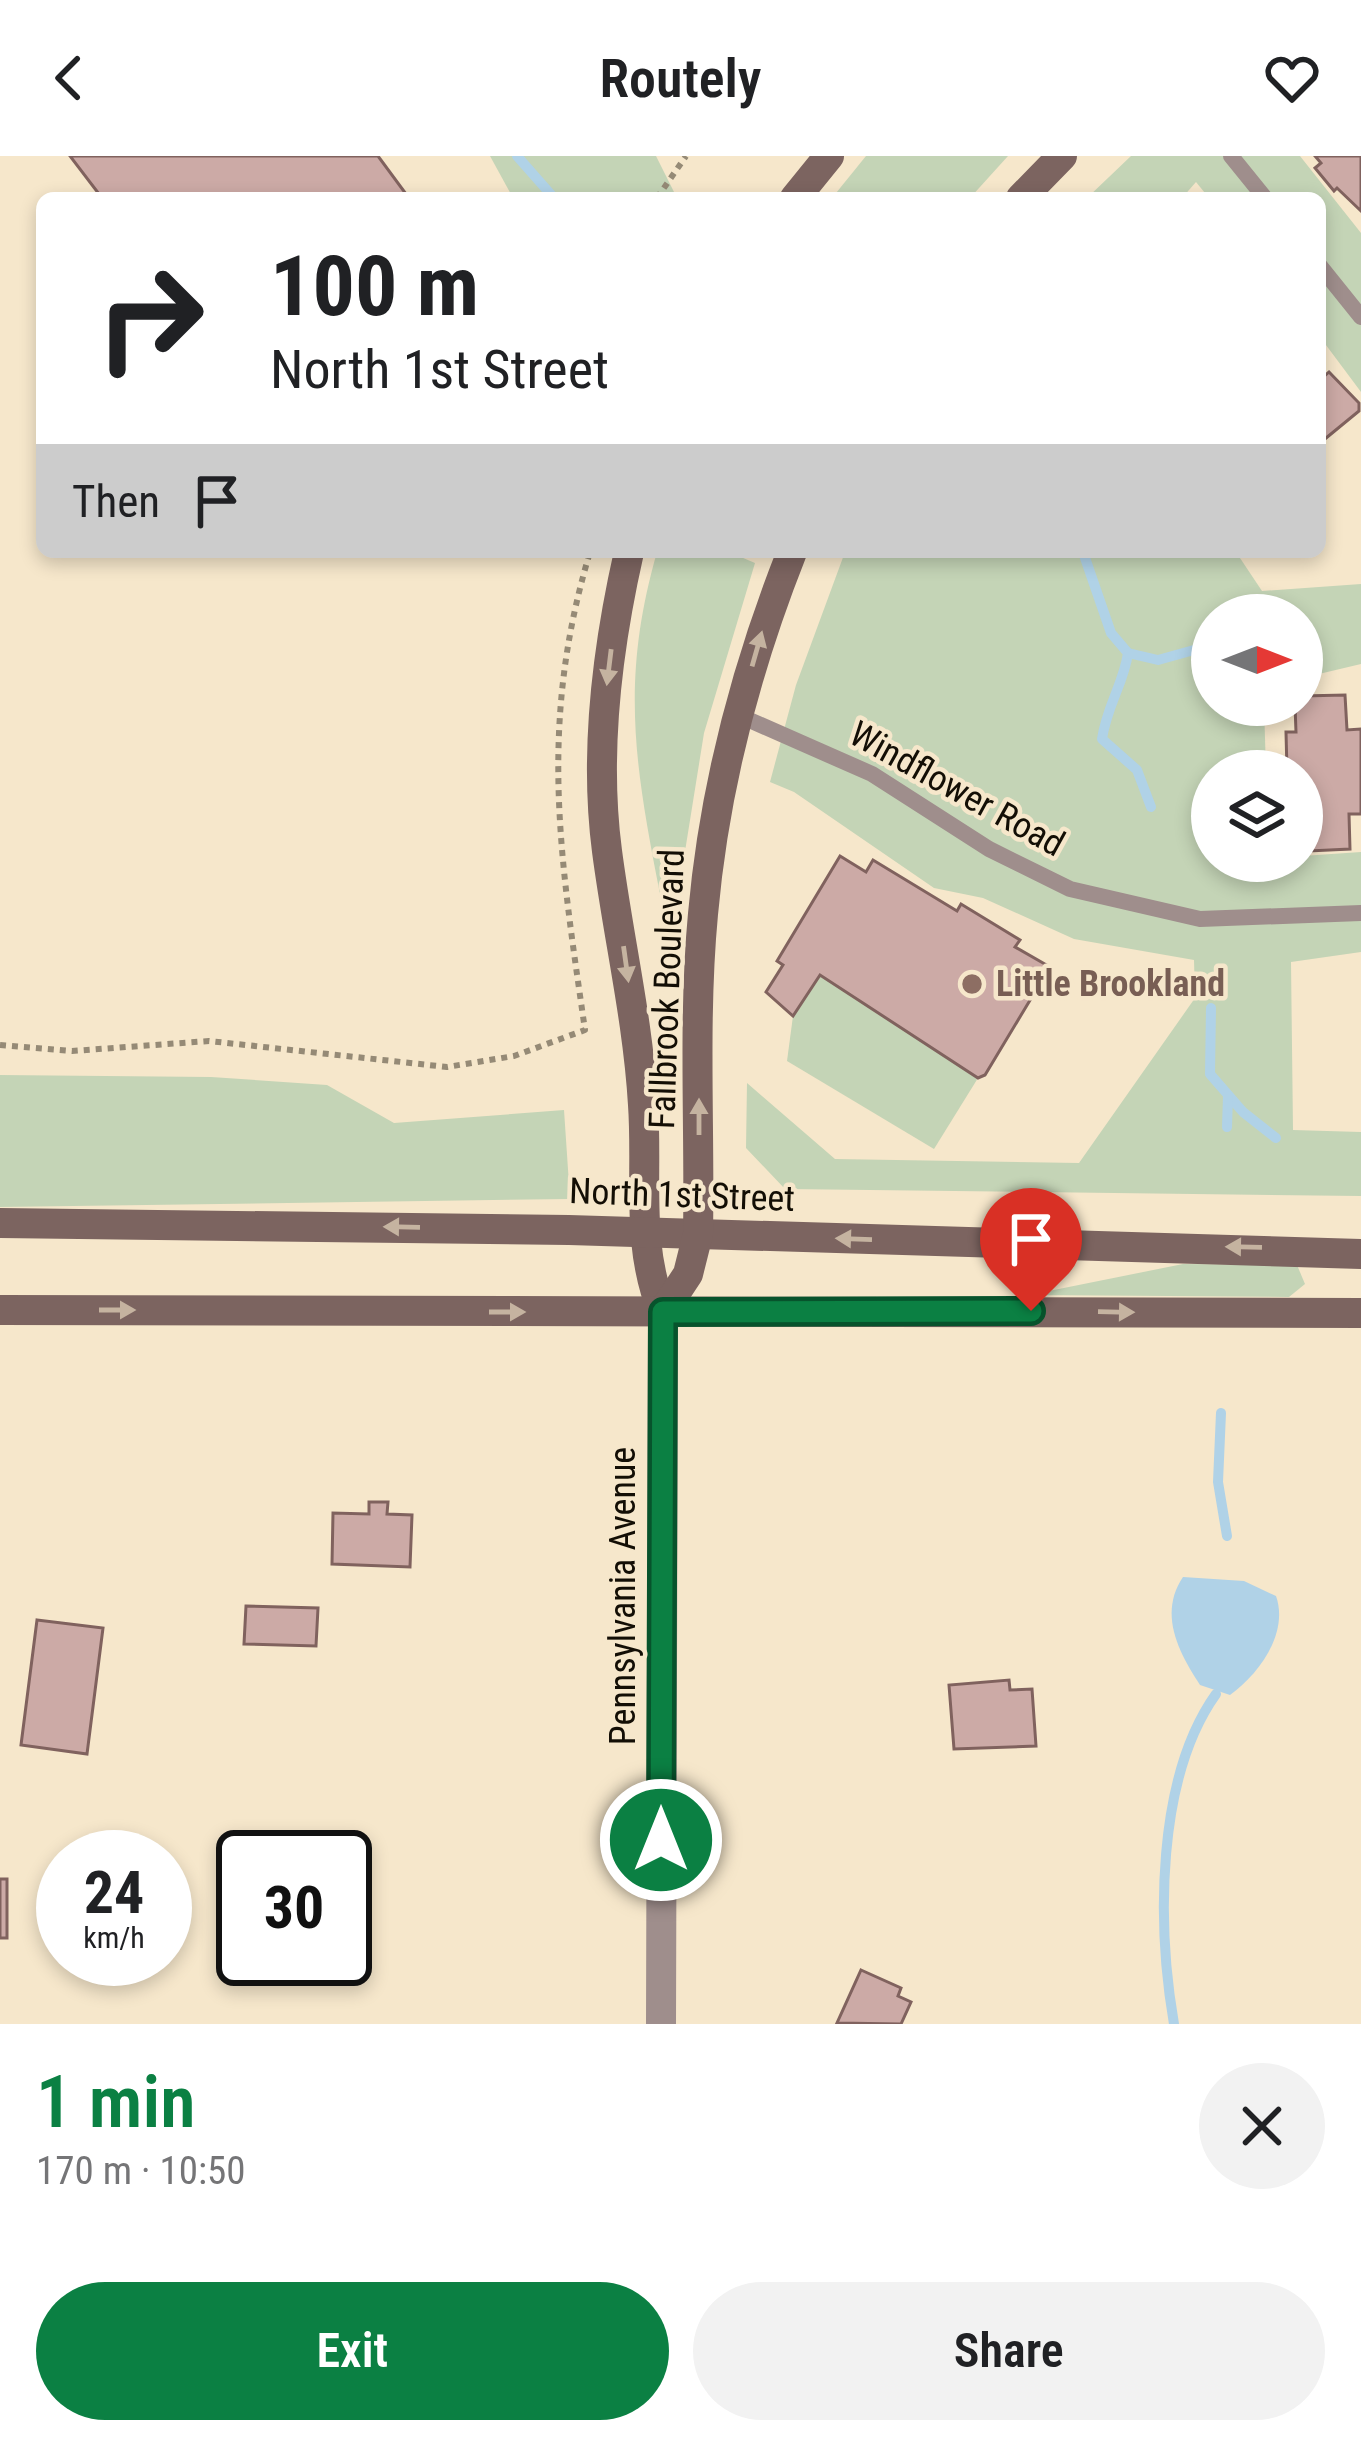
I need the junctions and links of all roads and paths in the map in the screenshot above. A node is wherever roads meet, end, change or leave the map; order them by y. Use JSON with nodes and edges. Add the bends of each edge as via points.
{"nodes":[{"id":1,"x":686,"y":156,"type":"edge"},
{"id":2,"x":829,"y":156,"type":"edge"},
{"id":3,"x":1062,"y":156,"type":"edge"},
{"id":4,"x":1231,"y":156,"type":"edge"},
{"id":5,"x":661,"y":192,"type":"edge"},
{"id":6,"x":799,"y":192,"type":"edge"},
{"id":7,"x":1027,"y":192,"type":"edge"},
{"id":8,"x":1260,"y":192,"type":"edge"},
{"id":9,"x":1326,"y":273,"type":"edge"},
{"id":10,"x":1361,"y":316,"type":"edge"},
{"id":11,"x":628,"y":558,"type":"edge"},
{"id":12,"x":790,"y":558,"type":"edge"},
{"id":13,"x":738,"y":715,"type":"junction"},
{"id":14,"x":1361,"y":913,"type":"edge"},
{"id":15,"x":585,"y":1030,"type":"dead end"},
{"id":16,"x":0,"y":1045,"type":"edge"},
{"id":17,"x":0,"y":1223,"type":"edge"},
{"id":18,"x":645,"y":1232,"type":"junction"},
{"id":19,"x":698,"y":1234,"type":"junction"},
{"id":20,"x":1361,"y":1254,"type":"edge"},
{"id":21,"x":0,"y":1310,"type":"edge"},
{"id":22,"x":663,"y":1312,"type":"junction"},
{"id":23,"x":1361,"y":1313,"type":"edge"},
{"id":24,"x":661,"y":2024,"type":"edge"}],
"edges":[{"from":1,"to":5,"type":"path"},
{"from":2,"to":6,"type":"main road"},
{"from":3,"to":7,"type":"main road"},
{"from":4,"to":8,"type":"lane"},
{"from":9,"to":10,"type":"lane"},
{"from":11,"to":18,"type":"main road","name":"Fallbrook Boulevard","one_way":true,"via":[[602,765],[644,1106]]},
{"from":13,"to":12,"type":"main road","name":"Fallbrook Boulevard","one_way":true},
{"from":13,"to":14,"type":"lane","name":"Windflower Road","via":[[872,774],[1070,890],[1200,919]]},
{"from":19,"to":13,"type":"main road","name":"Fallbrook Boulevard","one_way":true,"via":[[702,918]]},
{"from":15,"to":16,"type":"path","via":[[514,1056],[447,1067],[209,1041],[72,1051]]},
{"from":18,"to":17,"type":"main road","name":"North 1st Street","one_way":true},
{"from":18,"to":19,"type":"main road","name":"North 1st Street"},
{"from":18,"to":22,"type":"main road","name":"Fallbrook Boulevard"},
{"from":20,"to":19,"type":"main road","name":"North 1st Street","one_way":true},
{"from":19,"to":22,"type":"main road","name":"Fallbrook Boulevard","via":[[688,1274]]},
{"from":21,"to":22,"type":"main road","one_way":true},
{"from":22,"to":23,"type":"main road","one_way":true},
{"from":22,"to":24,"type":"street","name":"Pennsylvania Avenue"}]}
